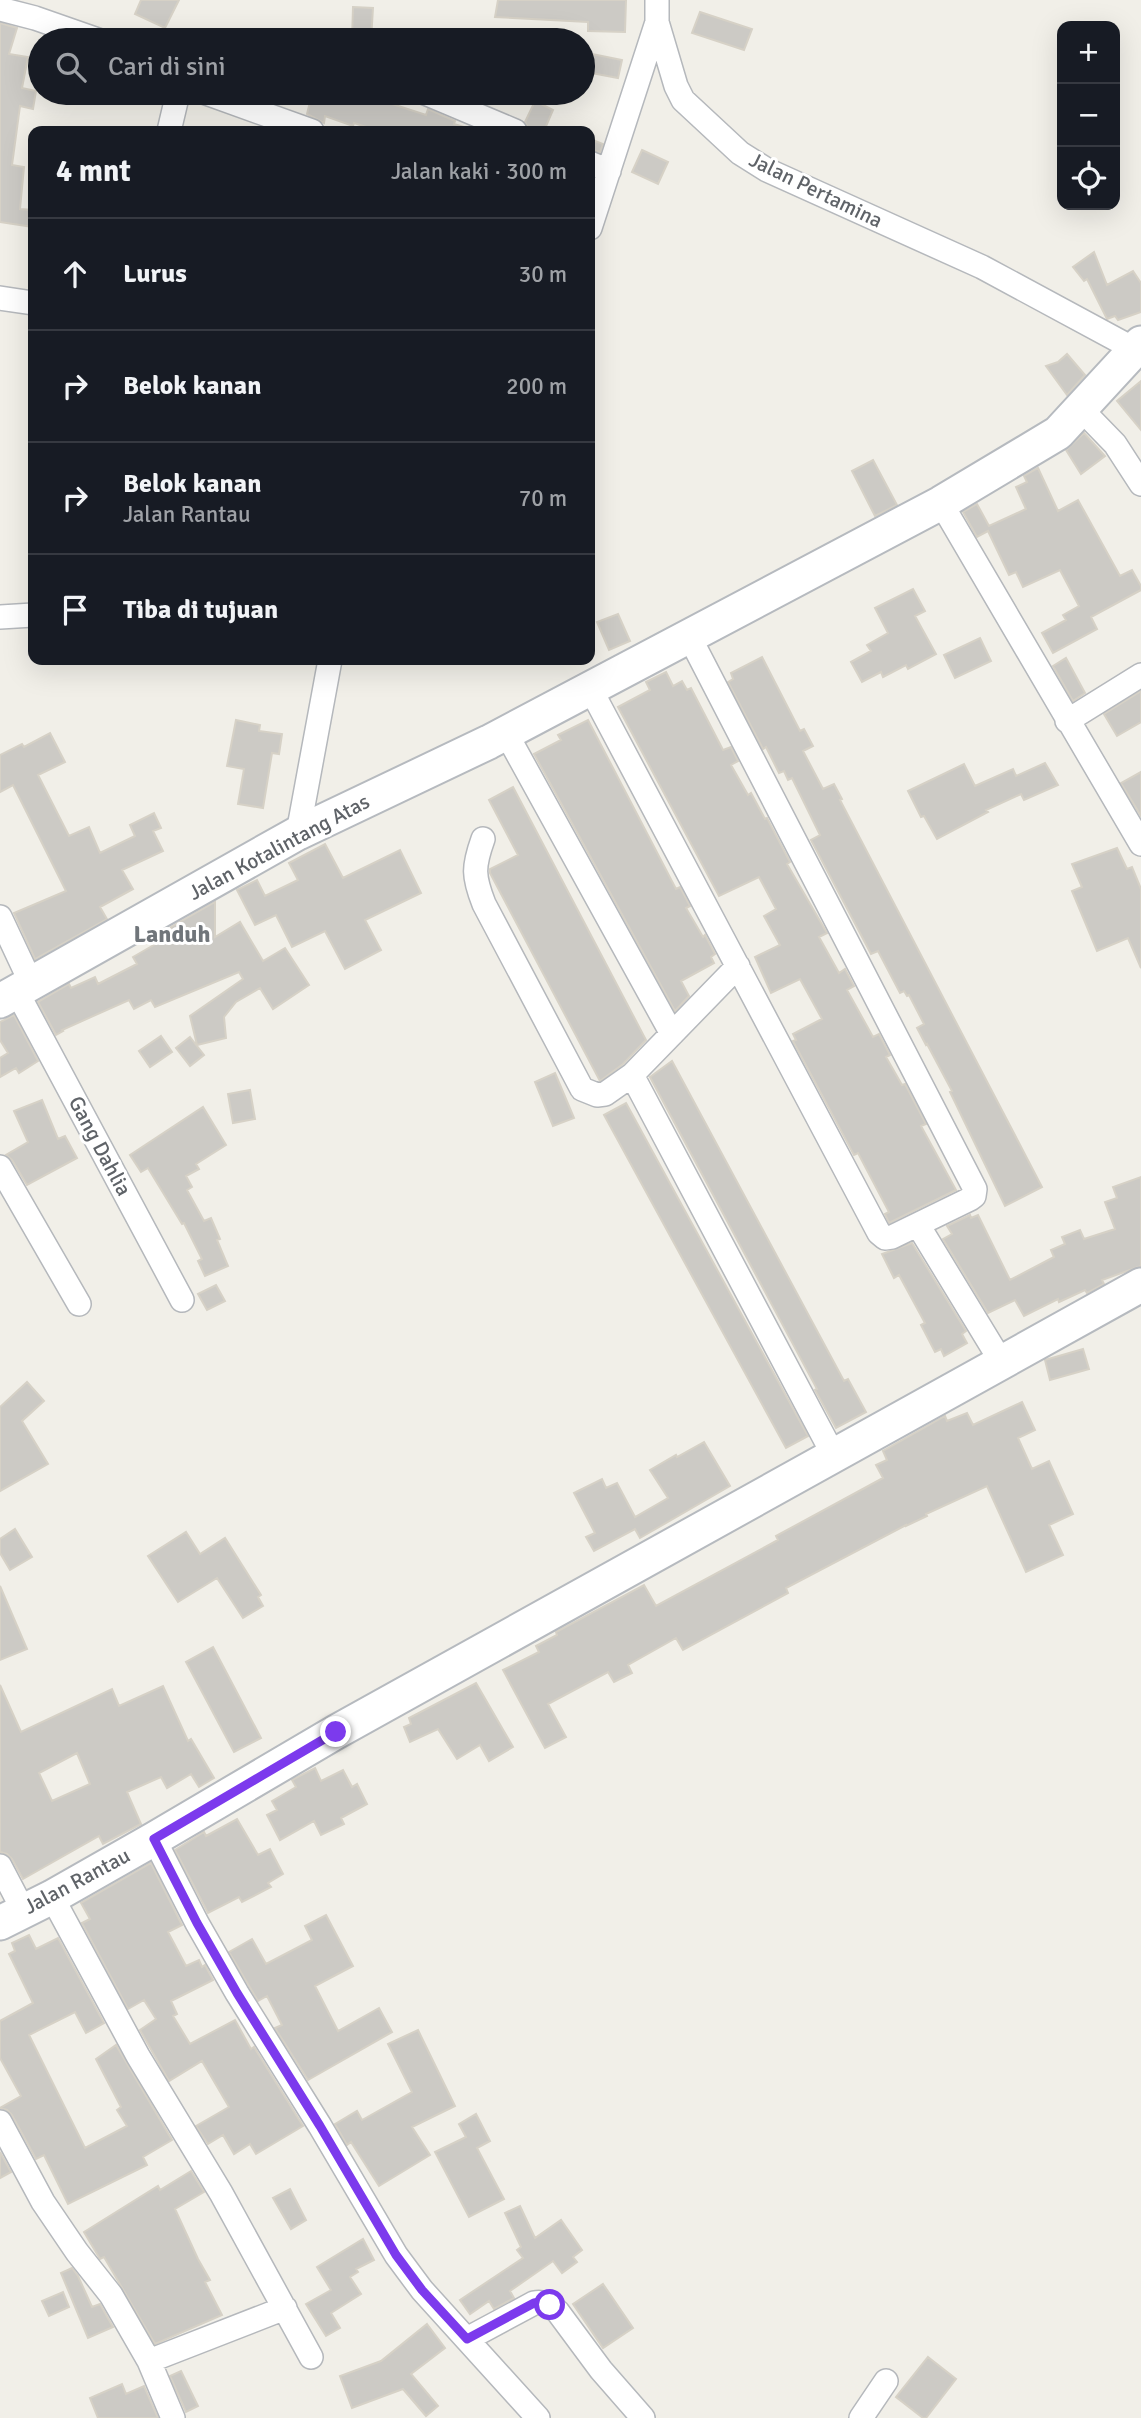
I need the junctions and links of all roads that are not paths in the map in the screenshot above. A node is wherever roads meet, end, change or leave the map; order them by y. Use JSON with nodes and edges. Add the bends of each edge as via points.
{"nodes":[{"id":1,"x":0,"y":9,"type":"edge"},
{"id":2,"x":657,"y":11,"type":"edge"},
{"id":3,"x":64,"y":28,"type":"edge"},
{"id":4,"x":175,"y":105,"type":"edge"},
{"id":5,"x":239,"y":105,"type":"edge"},
{"id":6,"x":453,"y":105,"type":"edge"},
{"id":7,"x":170,"y":126,"type":"edge"},
{"id":8,"x":298,"y":126,"type":"edge"},
{"id":9,"x":503,"y":126,"type":"edge"},
{"id":10,"x":600,"y":167,"type":"edge"},
{"id":11,"x":595,"y":198,"type":"edge"},
{"id":12,"x":0,"y":298,"type":"edge"},
{"id":13,"x":28,"y":302,"type":"edge"},
{"id":14,"x":1137,"y":346,"type":"edge"},
{"id":15,"x":1081,"y":409,"type":"junction"},
{"id":16,"x":1141,"y":484,"type":"edge"},
{"id":17,"x":941,"y":503,"type":"junction"},
{"id":18,"x":28,"y":615,"type":"edge"},
{"id":19,"x":0,"y":617,"type":"edge"},
{"id":20,"x":690,"y":636,"type":"junction"},
{"id":21,"x":329,"y":665,"type":"edge"},
{"id":22,"x":1141,"y":675,"type":"edge"},
{"id":23,"x":590,"y":688,"type":"junction"},
{"id":24,"x":1067,"y":721,"type":"junction"},
{"id":25,"x":497,"y":737,"type":"junction"},
{"id":26,"x":298,"y":832,"type":"junction"},
{"id":27,"x":483,"y":839,"type":"dead end"},
{"id":28,"x":1141,"y":844,"type":"edge"},
{"id":29,"x":0,"y":917,"type":"edge"},
{"id":30,"x":738,"y":966,"type":"junction"},
{"id":31,"x":16,"y":992,"type":"edge"},
{"id":32,"x":672,"y":1034,"type":"junction"},
{"id":33,"x":632,"y":1075,"type":"junction"},
{"id":34,"x":0,"y":1167,"type":"edge"},
{"id":35,"x":918,"y":1225,"type":"junction"},
{"id":36,"x":1141,"y":1285,"type":"edge"},
{"id":37,"x":182,"y":1300,"type":"dead end"},
{"id":38,"x":79,"y":1304,"type":"dead end"},
{"id":39,"x":1002,"y":1363,"type":"junction"},
{"id":40,"x":834,"y":1456,"type":"junction"},
{"id":41,"x":154,"y":1839,"type":"junction"},
{"id":42,"x":0,"y":1866,"type":"edge"},
{"id":43,"x":25,"y":1910,"type":"edge"},
{"id":44,"x":0,"y":2123,"type":"edge"},
{"id":45,"x":285,"y":2308,"type":"junction"},
{"id":46,"x":467,"y":2339,"type":"junction"},
{"id":47,"x":311,"y":2357,"type":"dead end"},
{"id":48,"x":149,"y":2361,"type":"junction"},
{"id":49,"x":886,"y":2381,"type":"dead end"},
{"id":50,"x":173,"y":2418,"type":"edge"},
{"id":51,"x":538,"y":2418,"type":"edge"},
{"id":52,"x":643,"y":2418,"type":"edge"},
{"id":53,"x":861,"y":2418,"type":"edge"}],
"edges":[{"from":1,"to":3,"type":"street"},
{"from":2,"to":10,"type":"street"},
{"from":2,"to":14,"type":"street","name":"Jalan Pertamina","via":[[683,100],[740,153]]},
{"from":4,"to":7,"type":"street"},
{"from":5,"to":8,"type":"street"},
{"from":6,"to":9,"type":"street"},
{"from":10,"to":11,"type":"street"},
{"from":12,"to":13,"type":"street"},
{"from":14,"to":15,"type":"street","name":"Jalan Kotalintang Atas"},
{"from":15,"to":16,"type":"street","via":[[1115,444]]},
{"from":15,"to":17,"type":"street","name":"Jalan Kotalintang Atas","via":[[1039,446]]},
{"from":17,"to":20,"type":"street","name":"Jalan Kotalintang Atas"},
{"from":17,"to":24,"type":"street"},
{"from":18,"to":19,"type":"street"},
{"from":20,"to":23,"type":"street","name":"Jalan Kotalintang Atas"},
{"from":20,"to":35,"type":"street","via":[[975,1189],[970,1199]]},
{"from":21,"to":26,"type":"street"},
{"from":22,"to":24,"type":"street"},
{"from":23,"to":25,"type":"street","name":"Jalan Kotalintang Atas"},
{"from":23,"to":30,"type":"street"},
{"from":24,"to":28,"type":"street"},
{"from":25,"to":26,"type":"street","name":"Jalan Kotalintang Atas"},
{"from":25,"to":32,"type":"street"},
{"from":26,"to":31,"type":"street","name":"Jalan Kotalintang Atas"},
{"from":27,"to":33,"type":"street","via":[[474,879],[582,1089],[597,1096],[605,1094]]},
{"from":29,"to":31,"type":"street","name":"Gang Dahlia"},
{"from":30,"to":32,"type":"street"},
{"from":30,"to":35,"type":"street","via":[[879,1233],[892,1237]]},
{"from":31,"to":37,"type":"street","name":"Gang Dahlia"},
{"from":32,"to":33,"type":"street"},
{"from":33,"to":40,"type":"street"},
{"from":34,"to":38,"type":"street"},
{"from":35,"to":39,"type":"street"},
{"from":36,"to":39,"type":"street","name":"Jalan Rantau"},
{"from":39,"to":40,"type":"street","name":"Jalan Rantau"},
{"from":40,"to":41,"type":"street","name":"Jalan Rantau","via":[[336,1732]]},
{"from":41,"to":43,"type":"street","name":"Jalan Rantau"},
{"from":41,"to":46,"type":"street","via":[[237,1993],[396,2255]]},
{"from":42,"to":43,"type":"street"},
{"from":43,"to":45,"type":"street","via":[[138,2056]]},
{"from":44,"to":48,"type":"street","via":[[43,2202],[111,2295]]},
{"from":45,"to":47,"type":"street"},
{"from":45,"to":48,"type":"street"},
{"from":46,"to":51,"type":"street"},
{"from":46,"to":52,"type":"street","via":[[534,2303],[550,2305]]},
{"from":48,"to":50,"type":"street"},
{"from":49,"to":53,"type":"street"}]}
